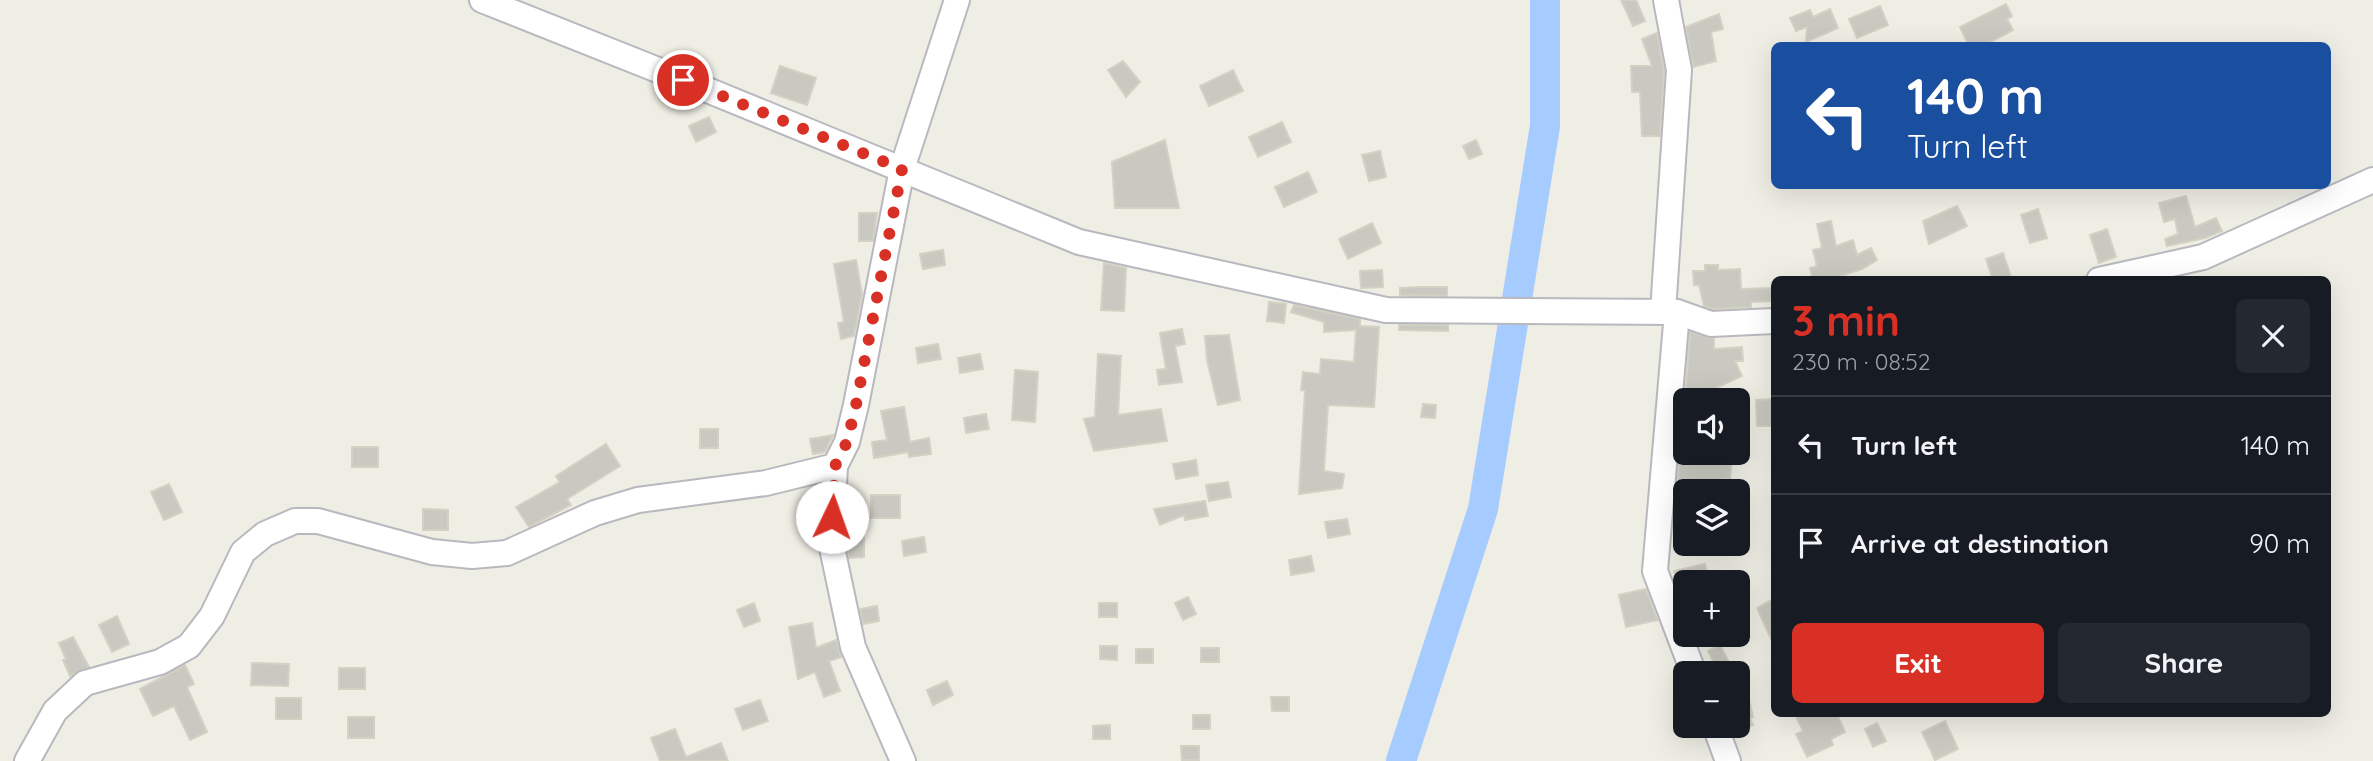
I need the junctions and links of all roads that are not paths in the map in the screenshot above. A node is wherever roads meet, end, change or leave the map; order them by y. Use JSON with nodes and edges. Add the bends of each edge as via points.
{"nodes":[{"id":1,"x":482,"y":0,"type":"edge"},
{"id":2,"x":957,"y":0,"type":"edge"},
{"id":3,"x":1666,"y":0,"type":"edge"},
{"id":4,"x":902,"y":169,"type":"junction"},
{"id":5,"x":2373,"y":180,"type":"edge"},
{"id":6,"x":2117,"y":276,"type":"edge"},
{"id":7,"x":1670,"y":312,"type":"junction"},
{"id":8,"x":1771,"y":321,"type":"edge"},
{"id":9,"x":835,"y":466,"type":"junction"},
{"id":10,"x":1689,"y":661,"type":"edge"},
{"id":11,"x":1719,"y":738,"type":"edge"},
{"id":12,"x":27,"y":761,"type":"edge"},
{"id":13,"x":903,"y":761,"type":"edge"},
{"id":14,"x":1728,"y":761,"type":"edge"}],
"edges":[{"from":1,"to":4,"type":"street"},
{"from":2,"to":4,"type":"street"},
{"from":3,"to":7,"type":"street","via":[[1679,71]]},
{"from":4,"to":7,"type":"street","via":[[1079,242],[1386,310]]},
{"from":4,"to":9,"type":"street","via":[[856,405],[847,442]]},
{"from":5,"to":6,"type":"street","via":[[2203,257]]},
{"from":7,"to":8,"type":"street","via":[[1712,324]]},
{"from":7,"to":10,"type":"street","via":[[1655,571]]},
{"from":9,"to":12,"type":"street","via":[[766,483],[638,500],[595,513],[507,553],[432,552],[317,521],[295,521],[265,534],[243,552],[212,617],[189,646],[160,662],[85,683],[55,711]]},
{"from":9,"to":13,"type":"street","via":[[831,543],[853,647]]},
{"from":11,"to":14,"type":"street"}]}
